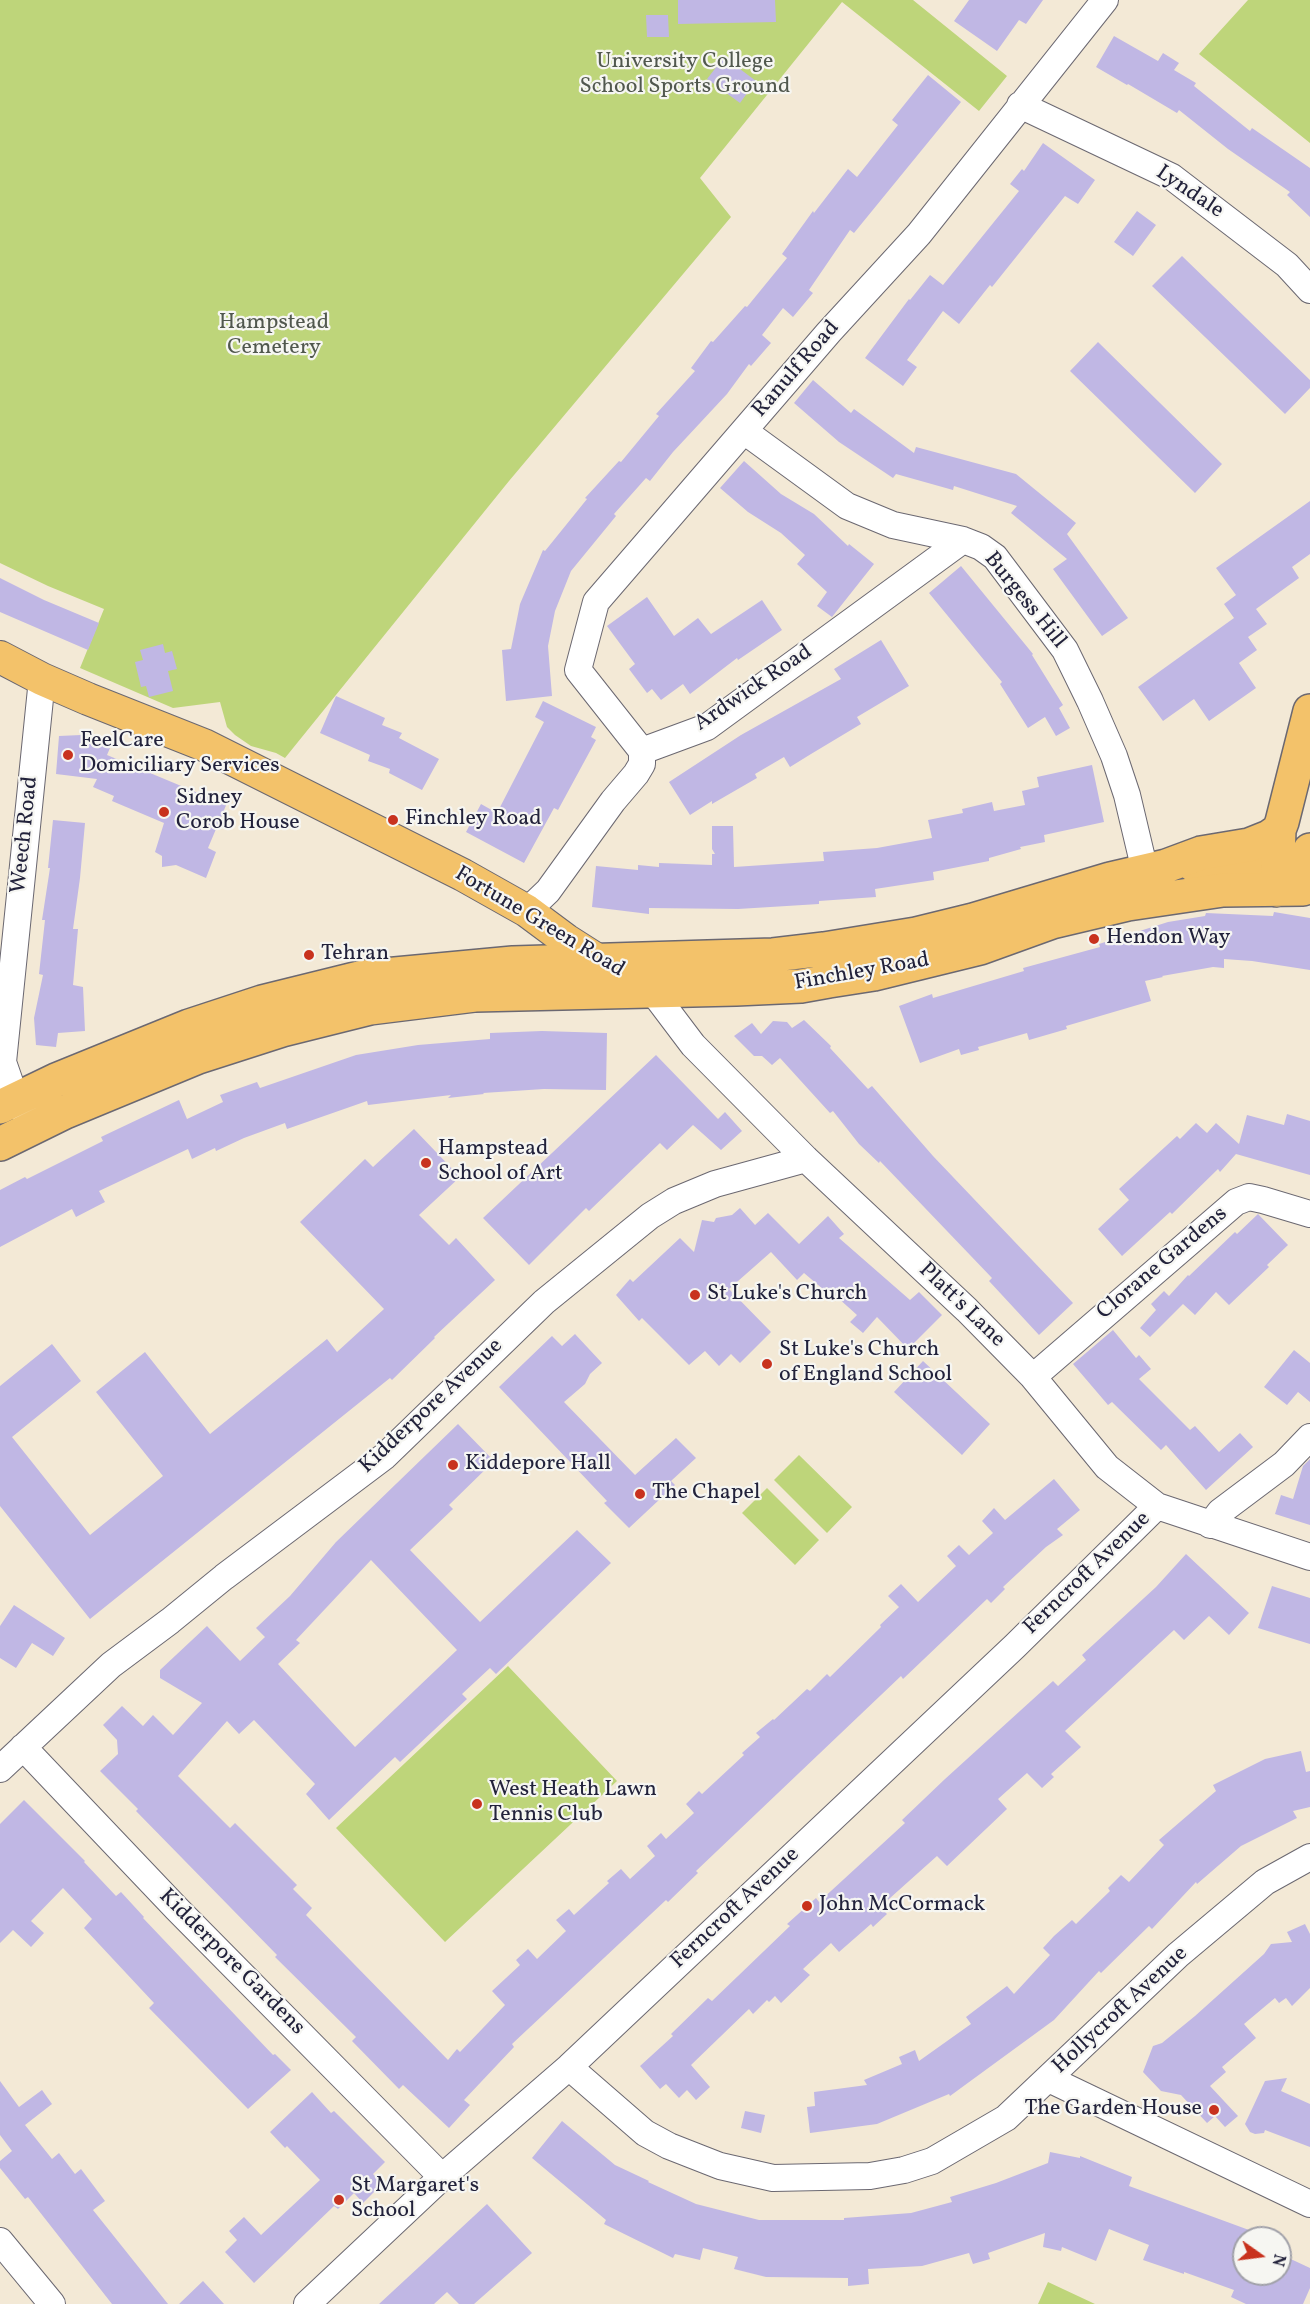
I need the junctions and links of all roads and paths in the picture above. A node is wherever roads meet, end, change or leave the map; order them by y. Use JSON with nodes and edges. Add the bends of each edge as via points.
{"nodes":[{"id":1,"x":1105,"y":0,"type":"edge"},
{"id":2,"x":1020,"y":105,"type":"junction"},
{"id":3,"x":1310,"y":290,"type":"edge"},
{"id":4,"x":744,"y":431,"type":"junction"},
{"id":5,"x":963,"y":540,"type":"junction"},
{"id":6,"x":0,"y":657,"type":"edge"},
{"id":7,"x":42,"y":679,"type":"junction"},
{"id":8,"x":1310,"y":711,"type":"edge"},
{"id":9,"x":642,"y":751,"type":"junction"},
{"id":10,"x":1279,"y":830,"type":"junction"},
{"id":11,"x":1155,"y":868,"type":"junction"},
{"id":12,"x":1299,"y":872,"type":"edge"},
{"id":13,"x":528,"y":911,"type":"junction"},
{"id":14,"x":598,"y":961,"type":"junction"},
{"id":15,"x":653,"y":992,"type":"junction"},
{"id":16,"x":8,"y":1102,"type":"edge"},
{"id":17,"x":33,"y":1127,"type":"junction"},
{"id":18,"x":0,"y":1144,"type":"edge"},
{"id":19,"x":806,"y":1159,"type":"junction"},
{"id":20,"x":1310,"y":1214,"type":"edge"},
{"id":21,"x":1033,"y":1377,"type":"junction"},
{"id":22,"x":1310,"y":1437,"type":"edge"},
{"id":23,"x":1157,"y":1506,"type":"junction"},
{"id":24,"x":1210,"y":1525,"type":"junction"},
{"id":25,"x":1310,"y":1557,"type":"edge"},
{"id":26,"x":23,"y":1747,"type":"junction"},
{"id":27,"x":0,"y":1769,"type":"edge"},
{"id":28,"x":1310,"y":1857,"type":"edge"},
{"id":29,"x":569,"y":2067,"type":"junction"},
{"id":30,"x":1048,"y":2079,"type":"junction"},
{"id":31,"x":442,"y":2177,"type":"junction"},
{"id":32,"x":1310,"y":2204,"type":"edge"},
{"id":33,"x":0,"y":2241,"type":"edge"},
{"id":34,"x":52,"y":2304,"type":"edge"},
{"id":35,"x":307,"y":2304,"type":"edge"}],
"edges":[{"from":1,"to":2,"type":"street","name":"Ranulf Road"},
{"from":2,"to":3,"type":"street","name":"Lyndale","via":[[1172,177],[1287,265]]},
{"from":2,"to":4,"type":"street","name":"Ranulf Road","via":[[919,234]]},
{"from":4,"to":5,"type":"street","name":"Burgess Hill","via":[[847,506],[893,525]]},
{"from":4,"to":9,"type":"street","name":"Ranulf Road","via":[[596,602],[578,670]]},
{"from":5,"to":9,"type":"street","name":"Ardwick Road","via":[[707,727]]},
{"from":5,"to":11,"type":"street","name":"Burgess Hill","via":[[995,557],[1065,650],[1114,756]]},
{"from":6,"to":7,"type":"main road","name":"Fortune Green Road"},
{"from":7,"to":13,"type":"main road","name":"Fortune Green Road","via":[[204,745]]},
{"from":7,"to":16,"type":"street","name":"Weech Road","via":[[3,1062]]},
{"from":8,"to":10,"type":"highway"},
{"from":9,"to":13,"type":"street","via":[[642,764],[636,774],[548,891]]},
{"from":10,"to":11,"type":"highway","via":[[1249,845],[1210,851]]},
{"from":10,"to":12,"type":"highway"},
{"from":11,"to":12,"type":"main road","name":"Finchley Road"},
{"from":11,"to":14,"type":"highway","name":"Finchley Road","via":[[973,920],[870,942],[773,955]]},
{"from":12,"to":15,"type":"highway","name":"Finchley Road","via":[[1052,922],[969,951],[884,972],[801,986]]},
{"from":13,"to":14,"type":"main road","name":"Fortune Green Road"},
{"from":14,"to":15,"type":"main road","name":"Fortune Green Road"},
{"from":14,"to":16,"type":"highway","name":"Finchley Road","via":[[414,971],[312,988],[189,1026]]},
{"from":15,"to":17,"type":"highway","name":"Finchley Road","via":[[475,995],[370,1008],[198,1057]]},
{"from":15,"to":19,"type":"street","name":"Platt's Lane","via":[[684,1036]]},
{"from":16,"to":17,"type":"street","name":"Weech Road"},
{"from":17,"to":18,"type":"highway","name":"Finchley Road"},
{"from":19,"to":21,"type":"street","name":"Platt's Lane"},
{"from":19,"to":26,"type":"street","name":"Kidderpore Avenue","via":[[714,1184],[650,1216],[544,1302],[385,1456],[111,1665]]},
{"from":20,"to":21,"type":"street","name":"Clorane Gardens","via":[[1256,1198],[1236,1202]]},
{"from":21,"to":23,"type":"street","name":"Platt's Lane","via":[[1107,1467]]},
{"from":22,"to":24,"type":"street","via":[[1284,1464],[1220,1512]]},
{"from":23,"to":24,"type":"street","name":"Platt's Lane"},
{"from":23,"to":29,"type":"street","name":"Ferncroft Avenue","via":[[1015,1646]]},
{"from":24,"to":25,"type":"street","name":"Platt's Lane"},
{"from":26,"to":27,"type":"street","name":"Kidderpore Avenue"},
{"from":26,"to":31,"type":"street","name":"Kidderpore Gardens"},
{"from":28,"to":30,"type":"street","name":"Hollycroft Avenue","via":[[1265,1882],[1187,1948]]},
{"from":29,"to":30,"type":"street","name":"Hollycroft Avenue","via":[[645,2133],[661,2142],[720,2166],[773,2178],[870,2176],[932,2161],[1006,2118]]},
{"from":29,"to":31,"type":"street","name":"Ferncroft Avenue"},
{"from":30,"to":32,"type":"street"},
{"from":31,"to":35,"type":"street","name":"Ferncroft Avenue"},
{"from":33,"to":34,"type":"street"}]}
